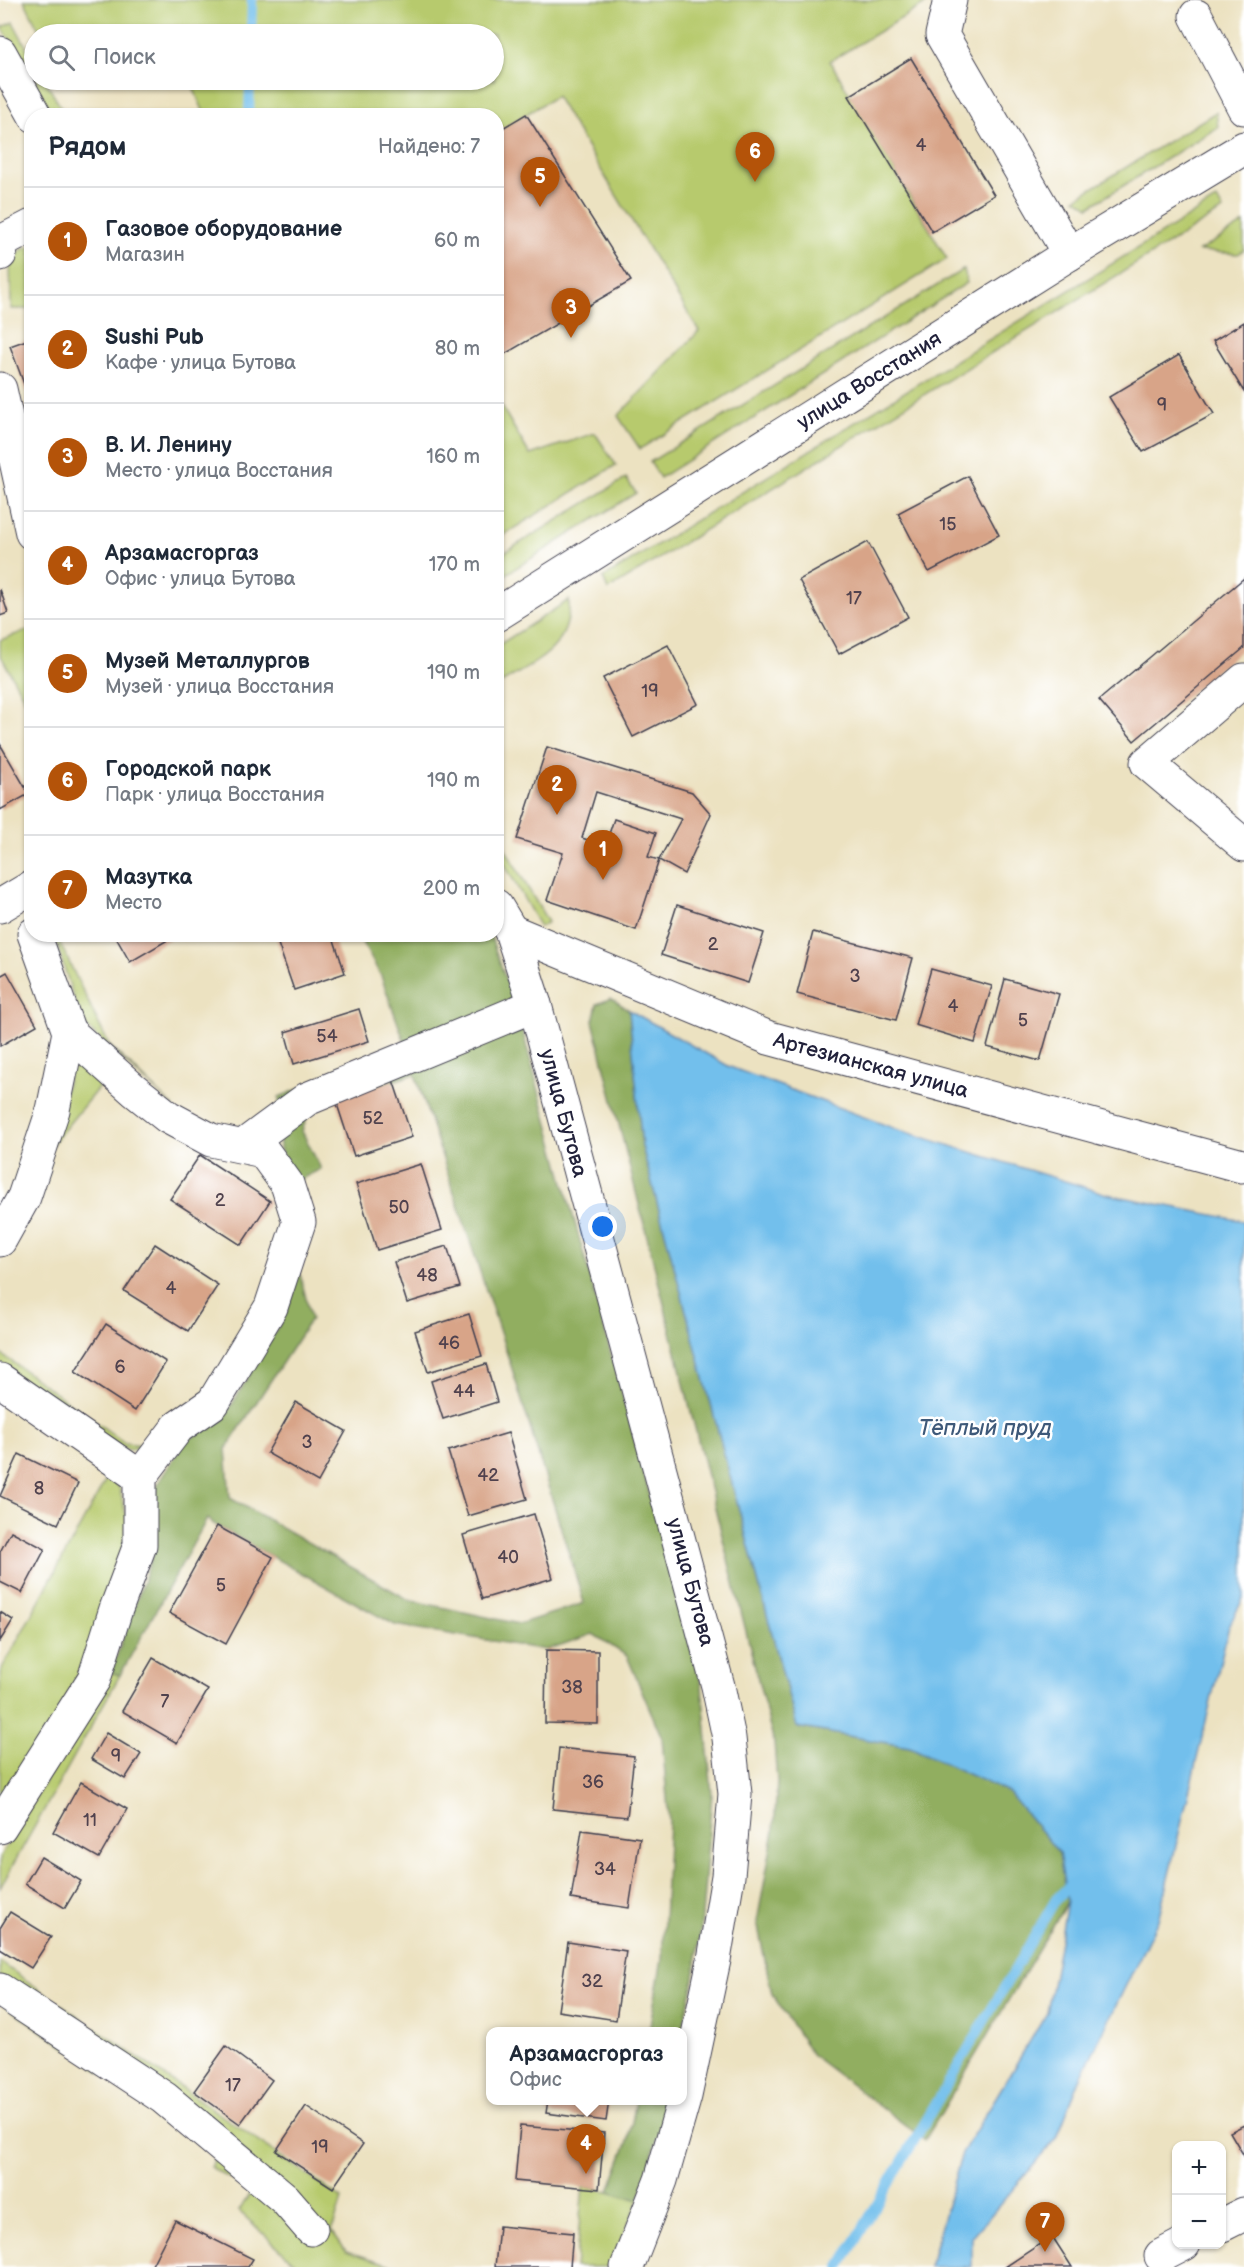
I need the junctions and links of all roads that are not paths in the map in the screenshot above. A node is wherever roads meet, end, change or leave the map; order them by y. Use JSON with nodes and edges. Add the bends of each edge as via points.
{"nodes":[{"id":1,"x":950,"y":0,"type":"edge"},
{"id":2,"x":1196,"y":16,"type":"dead end"},
{"id":3,"x":0,"y":53,"type":"edge"},
{"id":4,"x":31,"y":108,"type":"edge"},
{"id":5,"x":1244,"y":108,"type":"edge"},
{"id":6,"x":1241,"y":157,"type":"edge"},
{"id":7,"x":24,"y":230,"type":"edge"},
{"id":8,"x":1069,"y":254,"type":"junction"},
{"id":9,"x":0,"y":255,"type":"edge"},
{"id":10,"x":0,"y":389,"type":"edge"},
{"id":11,"x":24,"y":497,"type":"edge"},
{"id":12,"x":504,"y":610,"type":"edge"},
{"id":13,"x":1244,"y":680,"type":"edge"},
{"id":14,"x":1244,"y":845,"type":"edge"},
{"id":15,"x":15,"y":896,"type":"edge"},
{"id":16,"x":24,"y":913,"type":"edge"},
{"id":17,"x":504,"y":919,"type":"edge"},
{"id":18,"x":36,"y":942,"type":"edge"},
{"id":19,"x":535,"y":1005,"type":"junction"},
{"id":20,"x":69,"y":1032,"type":"junction"},
{"id":21,"x":243,"y":1146,"type":"junction"},
{"id":22,"x":1242,"y":1166,"type":"dead end"},
{"id":23,"x":0,"y":1240,"type":"edge"},
{"id":24,"x":0,"y":1380,"type":"edge"},
{"id":25,"x":140,"y":1477,"type":"junction"},
{"id":26,"x":0,"y":1827,"type":"edge"},
{"id":27,"x":0,"y":1990,"type":"edge"},
{"id":28,"x":687,"y":2087,"type":"edge"},
{"id":29,"x":682,"y":2105,"type":"edge"},
{"id":30,"x":1244,"y":2214,"type":"edge"},
{"id":31,"x":1226,"y":2223,"type":"edge"},
{"id":32,"x":311,"y":2229,"type":"dead end"},
{"id":33,"x":632,"y":2266,"type":"edge"}],
"edges":[{"from":1,"to":8,"type":"street","via":[[942,35]]},
{"from":2,"to":5,"type":"street"},
{"from":3,"to":4,"type":"street"},
{"from":6,"to":8,"type":"street","name":"улица Восстания"},
{"from":7,"to":9,"type":"street","via":[[3,241]]},
{"from":8,"to":12,"type":"street","name":"улица Восстания"},
{"from":10,"to":11,"type":"street"},
{"from":13,"to":14,"type":"street","via":[[1147,763]]},
{"from":15,"to":16,"type":"street"},
{"from":17,"to":19,"type":"street","name":"улица Бутова"},
{"from":17,"to":22,"type":"street","name":"Артезианская улица","via":[[769,1038]]},
{"from":18,"to":20,"type":"street"},
{"from":19,"to":21,"type":"street","via":[[307,1099]]},
{"from":19,"to":28,"type":"street","name":"улица Бутова","via":[[729,1738],[735,1794],[728,1876]]},
{"from":20,"to":21,"type":"street","via":[[168,1117],[211,1140]]},
{"from":20,"to":23,"type":"street","via":[[53,1110],[24,1197]]},
{"from":21,"to":25,"type":"street","via":[[263,1151],[287,1184],[299,1222],[271,1307],[213,1403],[178,1427]]},
{"from":24,"to":25,"type":"street"},
{"from":25,"to":26,"type":"street","via":[[140,1545],[94,1679]]},
{"from":27,"to":32,"type":"street","via":[[164,2098],[285,2199]]},
{"from":29,"to":33,"type":"street","name":"улица Бутова"},
{"from":30,"to":31,"type":"street"}]}
